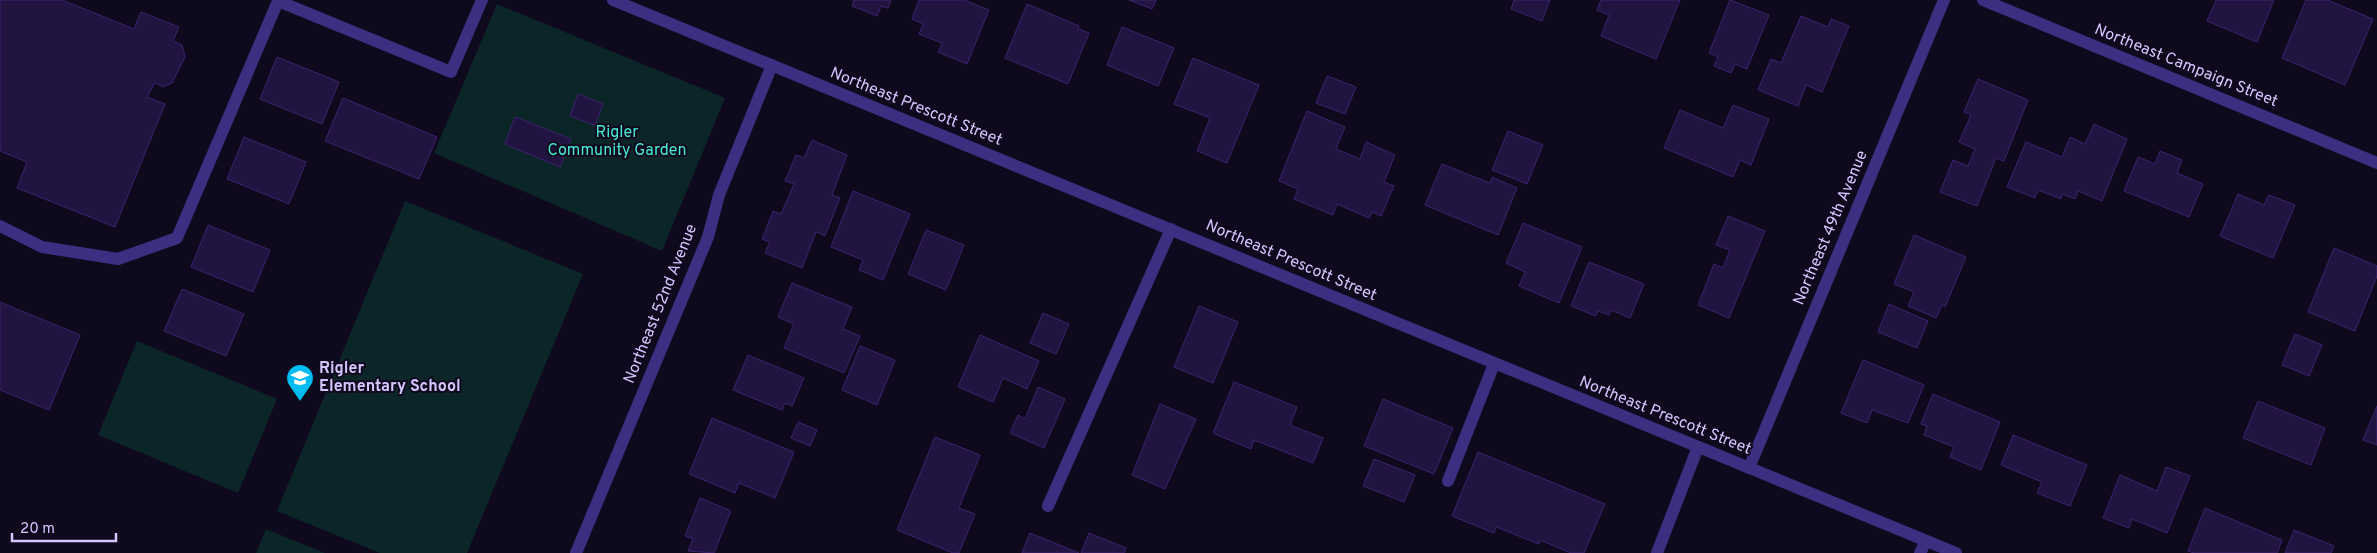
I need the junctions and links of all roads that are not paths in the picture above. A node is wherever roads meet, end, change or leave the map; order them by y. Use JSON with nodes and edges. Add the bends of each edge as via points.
{"nodes":[{"id":1,"x":482,"y":0,"type":"edge"},
{"id":2,"x":612,"y":0,"type":"edge"},
{"id":3,"x":1944,"y":0,"type":"edge"},
{"id":4,"x":1983,"y":0,"type":"edge"},
{"id":5,"x":772,"y":65,"type":"junction"},
{"id":6,"x":2377,"y":163,"type":"edge"},
{"id":7,"x":0,"y":226,"type":"edge"},
{"id":8,"x":1171,"y":229,"type":"junction"},
{"id":9,"x":1494,"y":364,"type":"junction"},
{"id":10,"x":1698,"y":447,"type":"junction"},
{"id":11,"x":1748,"y":468,"type":"junction"},
{"id":12,"x":1448,"y":481,"type":"dead end"},
{"id":13,"x":1048,"y":506,"type":"dead end"},
{"id":14,"x":1926,"y":541,"type":"junction"},
{"id":15,"x":576,"y":553,"type":"edge"},
{"id":16,"x":1657,"y":553,"type":"edge"},
{"id":17,"x":1920,"y":553,"type":"edge"},
{"id":18,"x":1956,"y":553,"type":"edge"}],
"edges":[{"from":1,"to":7,"type":"street","via":[[451,72],[278,1],[177,238],[118,259],[42,247]]},
{"from":2,"to":5,"type":"street","name":"Northeast Prescott Street"},
{"from":3,"to":11,"type":"street","name":"Northeast 49th Avenue"},
{"from":4,"to":6,"type":"street","name":"Northeast Campaign Street"},
{"from":5,"to":8,"type":"street","name":"Northeast Prescott Street"},
{"from":5,"to":15,"type":"street","name":"Northeast 52nd Avenue","via":[[719,196],[708,237]]},
{"from":8,"to":9,"type":"street","name":"Northeast Prescott Street"},
{"from":8,"to":13,"type":"street"},
{"from":9,"to":10,"type":"street","name":"Northeast Prescott Street"},
{"from":9,"to":12,"type":"street"},
{"from":10,"to":11,"type":"street","name":"Northeast Prescott Street"},
{"from":10,"to":16,"type":"street"},
{"from":11,"to":14,"type":"street","name":"Northeast Prescott Street"},
{"from":14,"to":17,"type":"street"},
{"from":14,"to":18,"type":"street","name":"Northeast Prescott Street"}]}
